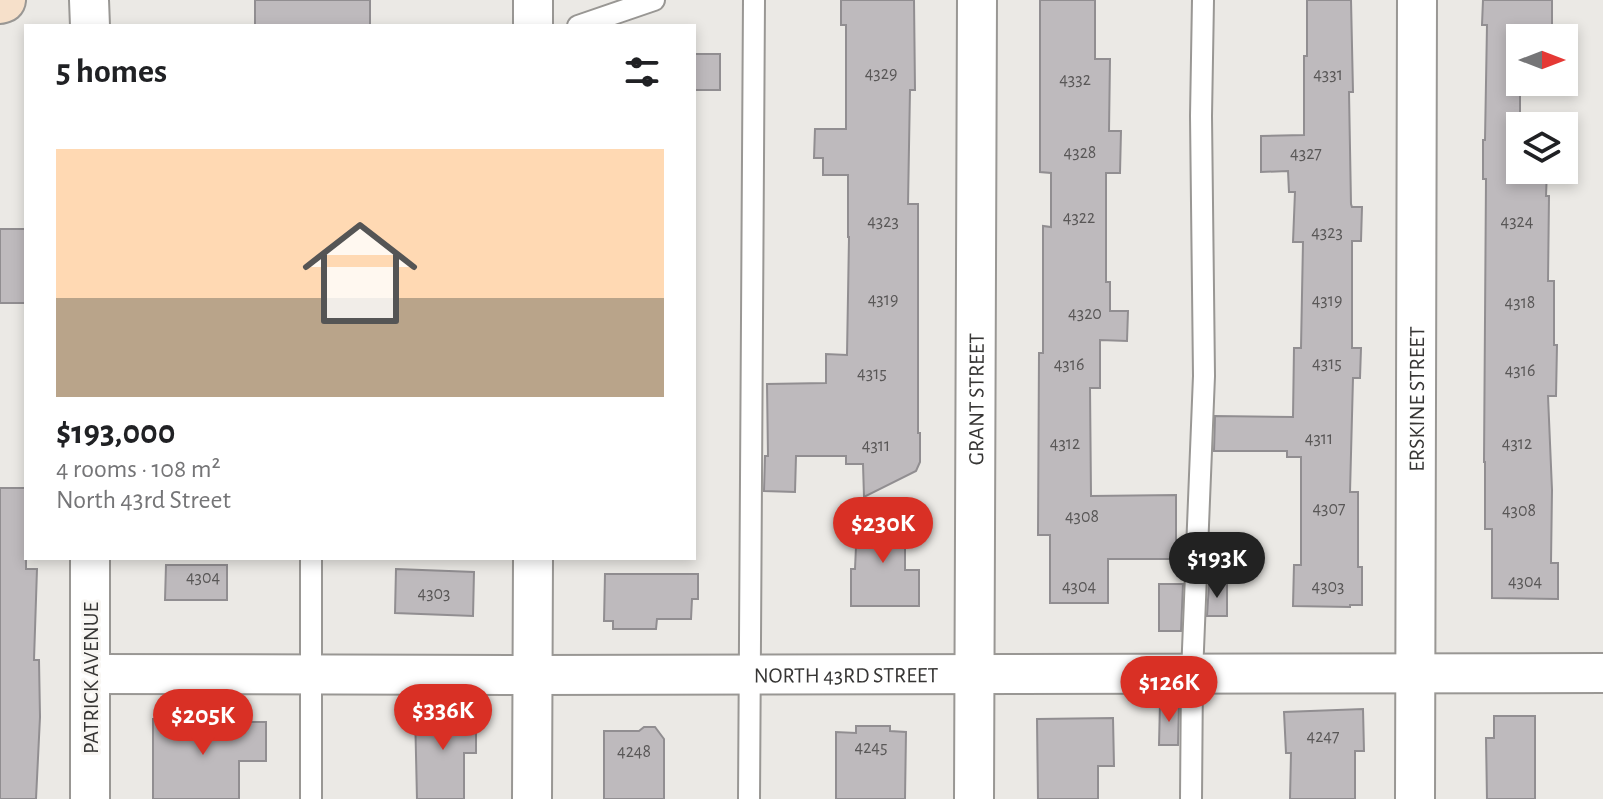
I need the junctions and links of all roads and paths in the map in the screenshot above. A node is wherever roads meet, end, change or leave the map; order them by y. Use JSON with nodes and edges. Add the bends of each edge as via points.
{"nodes":[{"id":1,"x":89,"y":0,"type":"edge"},
{"id":2,"x":533,"y":0,"type":"edge"},
{"id":3,"x":654,"y":0,"type":"edge"},
{"id":4,"x":754,"y":0,"type":"edge"},
{"id":5,"x":977,"y":0,"type":"edge"},
{"id":6,"x":1203,"y":0,"type":"edge"},
{"id":7,"x":1417,"y":0,"type":"edge"},
{"id":8,"x":90,"y":24,"type":"edge"},
{"id":9,"x":533,"y":24,"type":"edge"},
{"id":10,"x":584,"y":24,"type":"edge"},
{"id":11,"x":90,"y":560,"type":"edge"},
{"id":12,"x":311,"y":560,"type":"edge"},
{"id":13,"x":533,"y":560,"type":"edge"},
{"id":14,"x":1603,"y":673,"type":"edge"},
{"id":15,"x":90,"y":674,"type":"junction"},
{"id":16,"x":312,"y":674,"type":"junction"},
{"id":17,"x":975,"y":674,"type":"junction"},
{"id":18,"x":1192,"y":674,"type":"junction"},
{"id":19,"x":1415,"y":674,"type":"junction"},
{"id":20,"x":533,"y":675,"type":"junction"},
{"id":21,"x":750,"y":675,"type":"junction"},
{"id":22,"x":90,"y":799,"type":"edge"},
{"id":23,"x":311,"y":799,"type":"edge"},
{"id":24,"x":532,"y":799,"type":"edge"},
{"id":25,"x":749,"y":799,"type":"edge"},
{"id":26,"x":974,"y":799,"type":"edge"},
{"id":27,"x":1191,"y":799,"type":"edge"},
{"id":28,"x":1415,"y":799,"type":"edge"}],
"edges":[{"from":1,"to":8,"type":"street"},
{"from":2,"to":9,"type":"street"},
{"from":3,"to":10,"type":"lane"},
{"from":4,"to":21,"type":"lane"},
{"from":5,"to":17,"type":"street","name":"GRANT STREET"},
{"from":6,"to":18,"type":"lane","via":[[1204,376]]},
{"from":7,"to":19,"type":"street","name":"ERSKINE STREET"},
{"from":11,"to":15,"type":"street","name":"PATRICK AVENUE"},
{"from":12,"to":16,"type":"lane"},
{"from":13,"to":20,"type":"street"},
{"from":14,"to":19,"type":"street","name":"NORTH 43RD STREET"},
{"from":15,"to":16,"type":"street","name":"NORTH 43RD STREET"},
{"from":15,"to":22,"type":"street","name":"PATRICK AVENUE"},
{"from":16,"to":20,"type":"street","name":"NORTH 43RD STREET"},
{"from":16,"to":23,"type":"lane"},
{"from":17,"to":18,"type":"street","name":"NORTH 43RD STREET"},
{"from":17,"to":21,"type":"street","name":"NORTH 43RD STREET"},
{"from":17,"to":26,"type":"street","name":"GRANT STREET"},
{"from":18,"to":19,"type":"street","name":"NORTH 43RD STREET"},
{"from":18,"to":27,"type":"lane"},
{"from":19,"to":28,"type":"street","name":"ERSKINE STREET"},
{"from":20,"to":21,"type":"street","name":"NORTH 43RD STREET"},
{"from":20,"to":24,"type":"street"},
{"from":21,"to":25,"type":"lane"}]}
